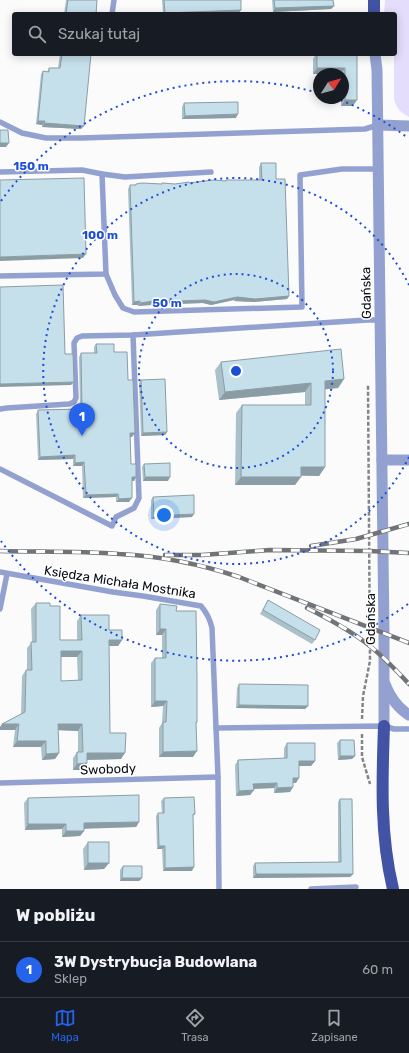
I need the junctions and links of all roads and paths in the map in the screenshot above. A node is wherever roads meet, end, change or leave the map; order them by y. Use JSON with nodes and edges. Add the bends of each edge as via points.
{"nodes":[{"id":1,"x":114,"y":0,"type":"edge"},
{"id":2,"x":374,"y":0,"type":"edge"},
{"id":3,"x":112,"y":12,"type":"edge"},
{"id":4,"x":374,"y":12,"type":"edge"},
{"id":5,"x":375,"y":56,"type":"edge"},
{"id":6,"x":0,"y":122,"type":"edge"},
{"id":7,"x":378,"y":125,"type":"junction"},
{"id":8,"x":409,"y":126,"type":"edge"},
{"id":9,"x":379,"y":169,"type":"junction"},
{"id":10,"x":0,"y":172,"type":"edge"},
{"id":11,"x":211,"y":172,"type":"dead end"},
{"id":12,"x":102,"y":174,"type":"junction"},
{"id":13,"x":106,"y":274,"type":"junction"},
{"id":14,"x":0,"y":276,"type":"edge"},
{"id":15,"x":380,"y":320,"type":"junction"},
{"id":16,"x":133,"y":335,"type":"junction"},
{"id":17,"x":368,"y":386,"type":"dead end"},
{"id":18,"x":0,"y":409,"type":"edge"},
{"id":19,"x":382,"y":460,"type":"junction"},
{"id":20,"x":409,"y":460,"type":"edge"},
{"id":21,"x":0,"y":468,"type":"edge"},
{"id":22,"x":0,"y":572,"type":"edge"},
{"id":23,"x":7,"y":574,"type":"junction"},
{"id":24,"x":0,"y":609,"type":"edge"},
{"id":25,"x":384,"y":682,"type":"junction"},
{"id":26,"x":409,"y":715,"type":"edge"},
{"id":27,"x":362,"y":718,"type":"dead end"},
{"id":28,"x":384,"y":726,"type":"junction"},
{"id":29,"x":216,"y":728,"type":"junction"},
{"id":30,"x":409,"y":729,"type":"edge"},
{"id":31,"x":218,"y":777,"type":"junction"},
{"id":32,"x":0,"y":783,"type":"edge"},
{"id":33,"x":356,"y":887,"type":"dead end"},
{"id":34,"x":219,"y":889,"type":"edge"},
{"id":35,"x":310,"y":889,"type":"edge"},
{"id":36,"x":393,"y":889,"type":"edge"}],
"edges":[{"from":1,"to":3,"type":"lane"},
{"from":2,"to":4,"type":"main road"},
{"from":5,"to":7,"type":"street","name":"Gdańska"},
{"from":6,"to":7,"type":"lane","via":[[22,133],[46,138],[365,130]]},
{"from":7,"to":8,"type":"street"},
{"from":7,"to":9,"type":"street","name":"Gdańska"},
{"from":9,"to":13,"type":"lane","via":[[342,169],[300,175],[302,307],[134,312],[123,308]]},
{"from":9,"to":15,"type":"street","name":"Gdańska"},
{"from":10,"to":12,"type":"lane","via":[[82,170]]},
{"from":11,"to":12,"type":"lane","via":[[125,177]]},
{"from":12,"to":13,"type":"lane"},
{"from":13,"to":14,"type":"lane"},
{"from":15,"to":16,"type":"lane"},
{"from":15,"to":19,"type":"street","name":"Gdańska"},
{"from":16,"to":18,"type":"lane","via":[[77,338],[74,343],[74,402]]},
{"from":16,"to":21,"type":"lane","via":[[139,498],[134,508],[116,517],[112,526]]},
{"from":17,"to":27,"type":"path","via":[[370,665],[363,696]]},
{"from":19,"to":20,"type":"street"},
{"from":19,"to":25,"type":"street","name":"Gdańska"},
{"from":22,"to":23,"type":"lane"},
{"from":23,"to":24,"type":"lane"},
{"from":23,"to":29,"type":"lane","name":"Księdza Michała Mostnika","via":[[201,606],[207,613],[212,628]]},
{"from":25,"to":26,"type":"street","name":"Gdańska","via":[[392,699]]},
{"from":25,"to":28,"type":"street","name":"Gdańska"},
{"from":28,"to":29,"type":"lane"},
{"from":28,"to":30,"type":"lane"},
{"from":28,"to":36,"type":"main road","via":[[383,826]]},
{"from":29,"to":31,"type":"lane","name":"Księdza Michała Mostnika"},
{"from":31,"to":32,"type":"lane","name":"Swobody"},
{"from":31,"to":34,"type":"lane","name":"Księdza Michała Mostnika"},
{"from":33,"to":35,"type":"lane"}]}
